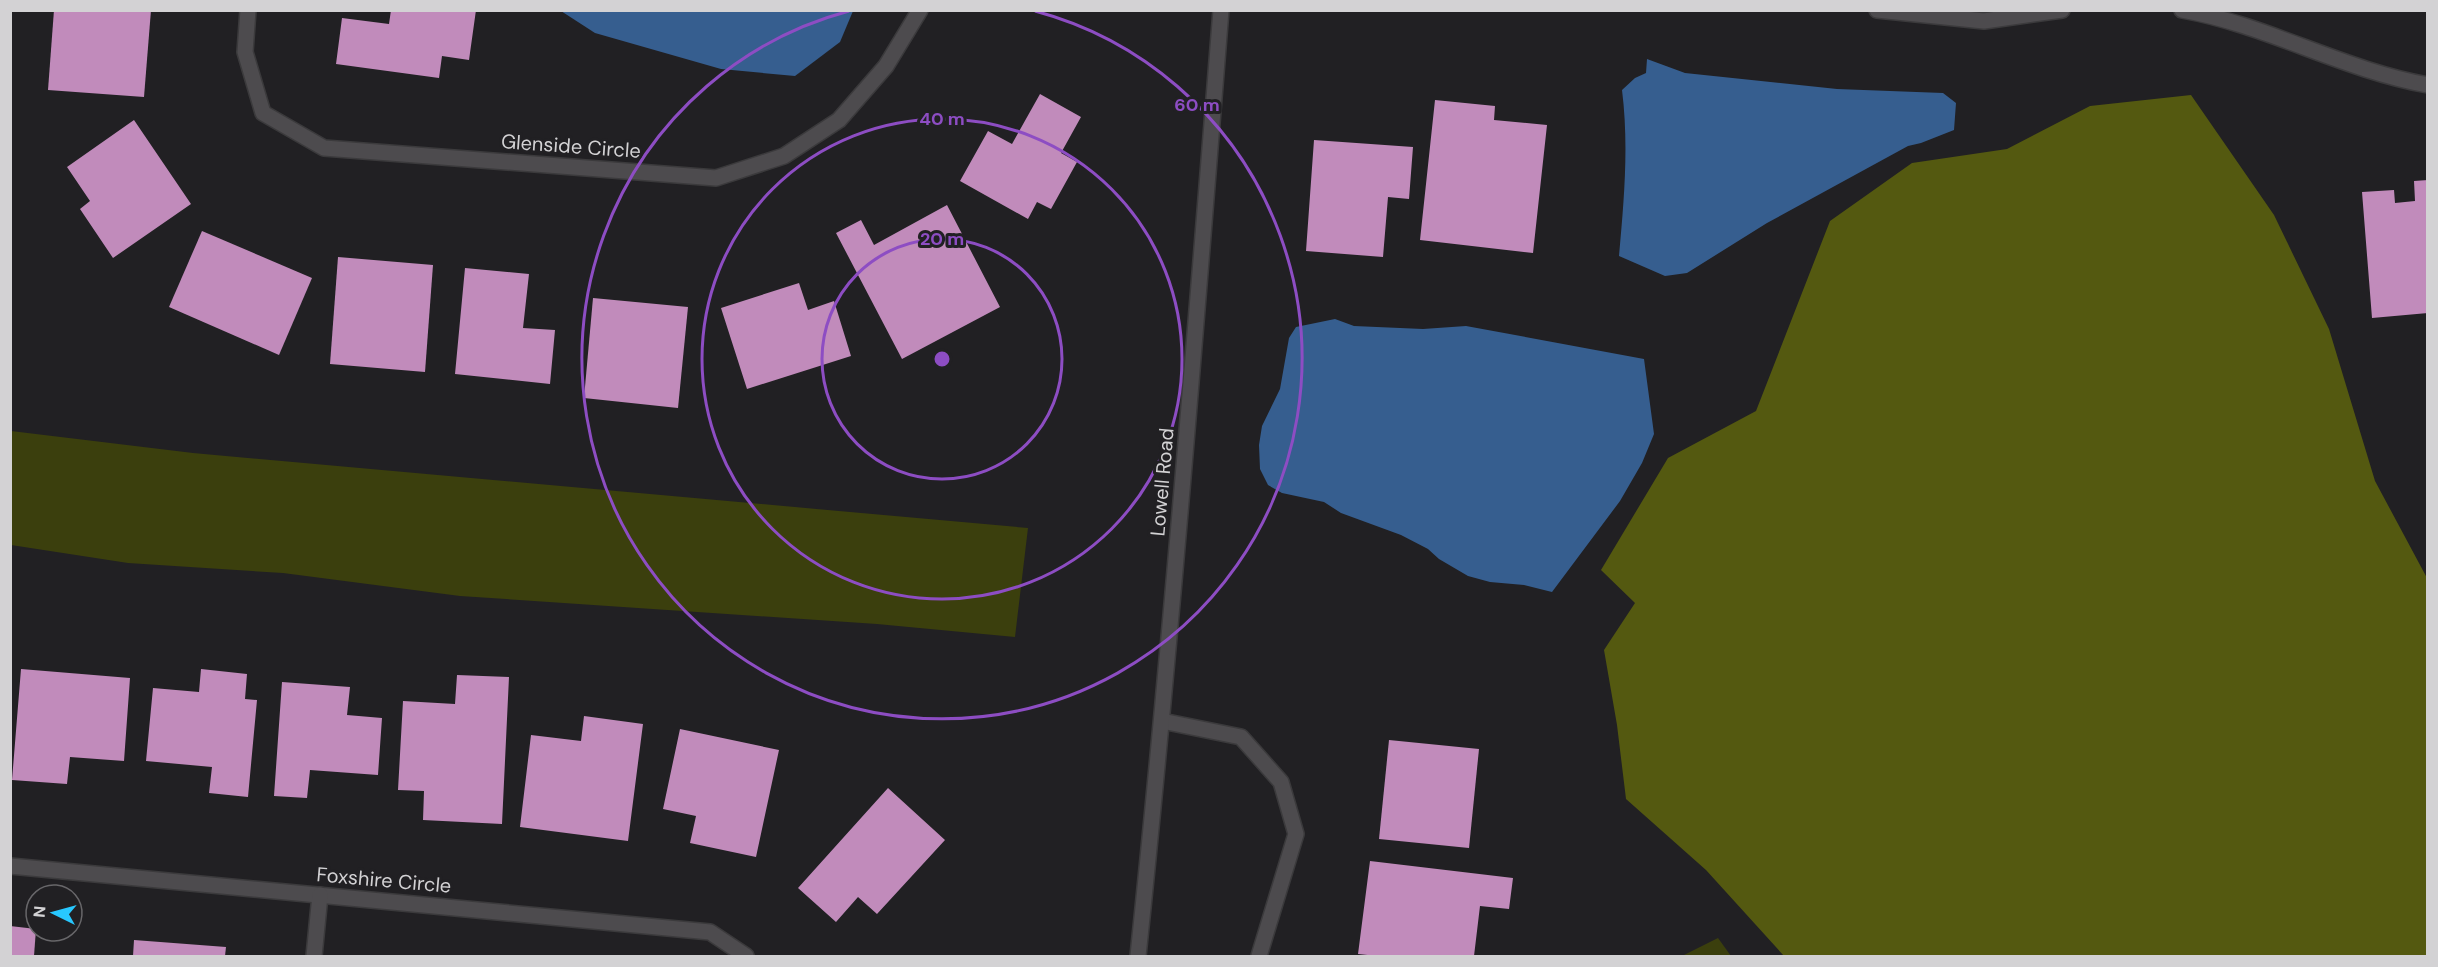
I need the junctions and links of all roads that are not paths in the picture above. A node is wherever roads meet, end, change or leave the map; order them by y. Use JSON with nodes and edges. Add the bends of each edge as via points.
{"nodes":[{"id":1,"x":248,"y":10,"type":"edge"},
{"id":2,"x":920,"y":10,"type":"edge"},
{"id":3,"x":1221,"y":10,"type":"edge"},
{"id":4,"x":1877,"y":10,"type":"edge"},
{"id":5,"x":2062,"y":10,"type":"edge"},
{"id":6,"x":2182,"y":10,"type":"edge"},
{"id":7,"x":2427,"y":86,"type":"edge"},
{"id":8,"x":1162,"y":721,"type":"junction"},
{"id":9,"x":10,"y":866,"type":"edge"},
{"id":10,"x":320,"y":895,"type":"junction"},
{"id":11,"x":314,"y":957,"type":"edge"},
{"id":12,"x":746,"y":957,"type":"edge"},
{"id":13,"x":1138,"y":957,"type":"edge"},
{"id":14,"x":1259,"y":957,"type":"edge"}],
"edges":[{"from":1,"to":2,"type":"street","name":"Glenside Circle","via":[[245,52],[263,112],[324,148],[716,178],[784,156],[839,120],[886,66]]},
{"from":3,"to":8,"type":"street","name":"Lowell Road"},
{"from":4,"to":5,"type":"street","via":[[1984,21]]},
{"from":6,"to":7,"type":"street","via":[[2256,30],[2390,79]]},
{"from":8,"to":13,"type":"street","name":"Lowell Road"},
{"from":8,"to":14,"type":"street","via":[[1241,737],[1281,782],[1296,834]]},
{"from":9,"to":10,"type":"street","name":"Foxshire Circle"},
{"from":10,"to":11,"type":"street"},
{"from":10,"to":12,"type":"street","name":"Foxshire Circle","via":[[710,932]]}]}
